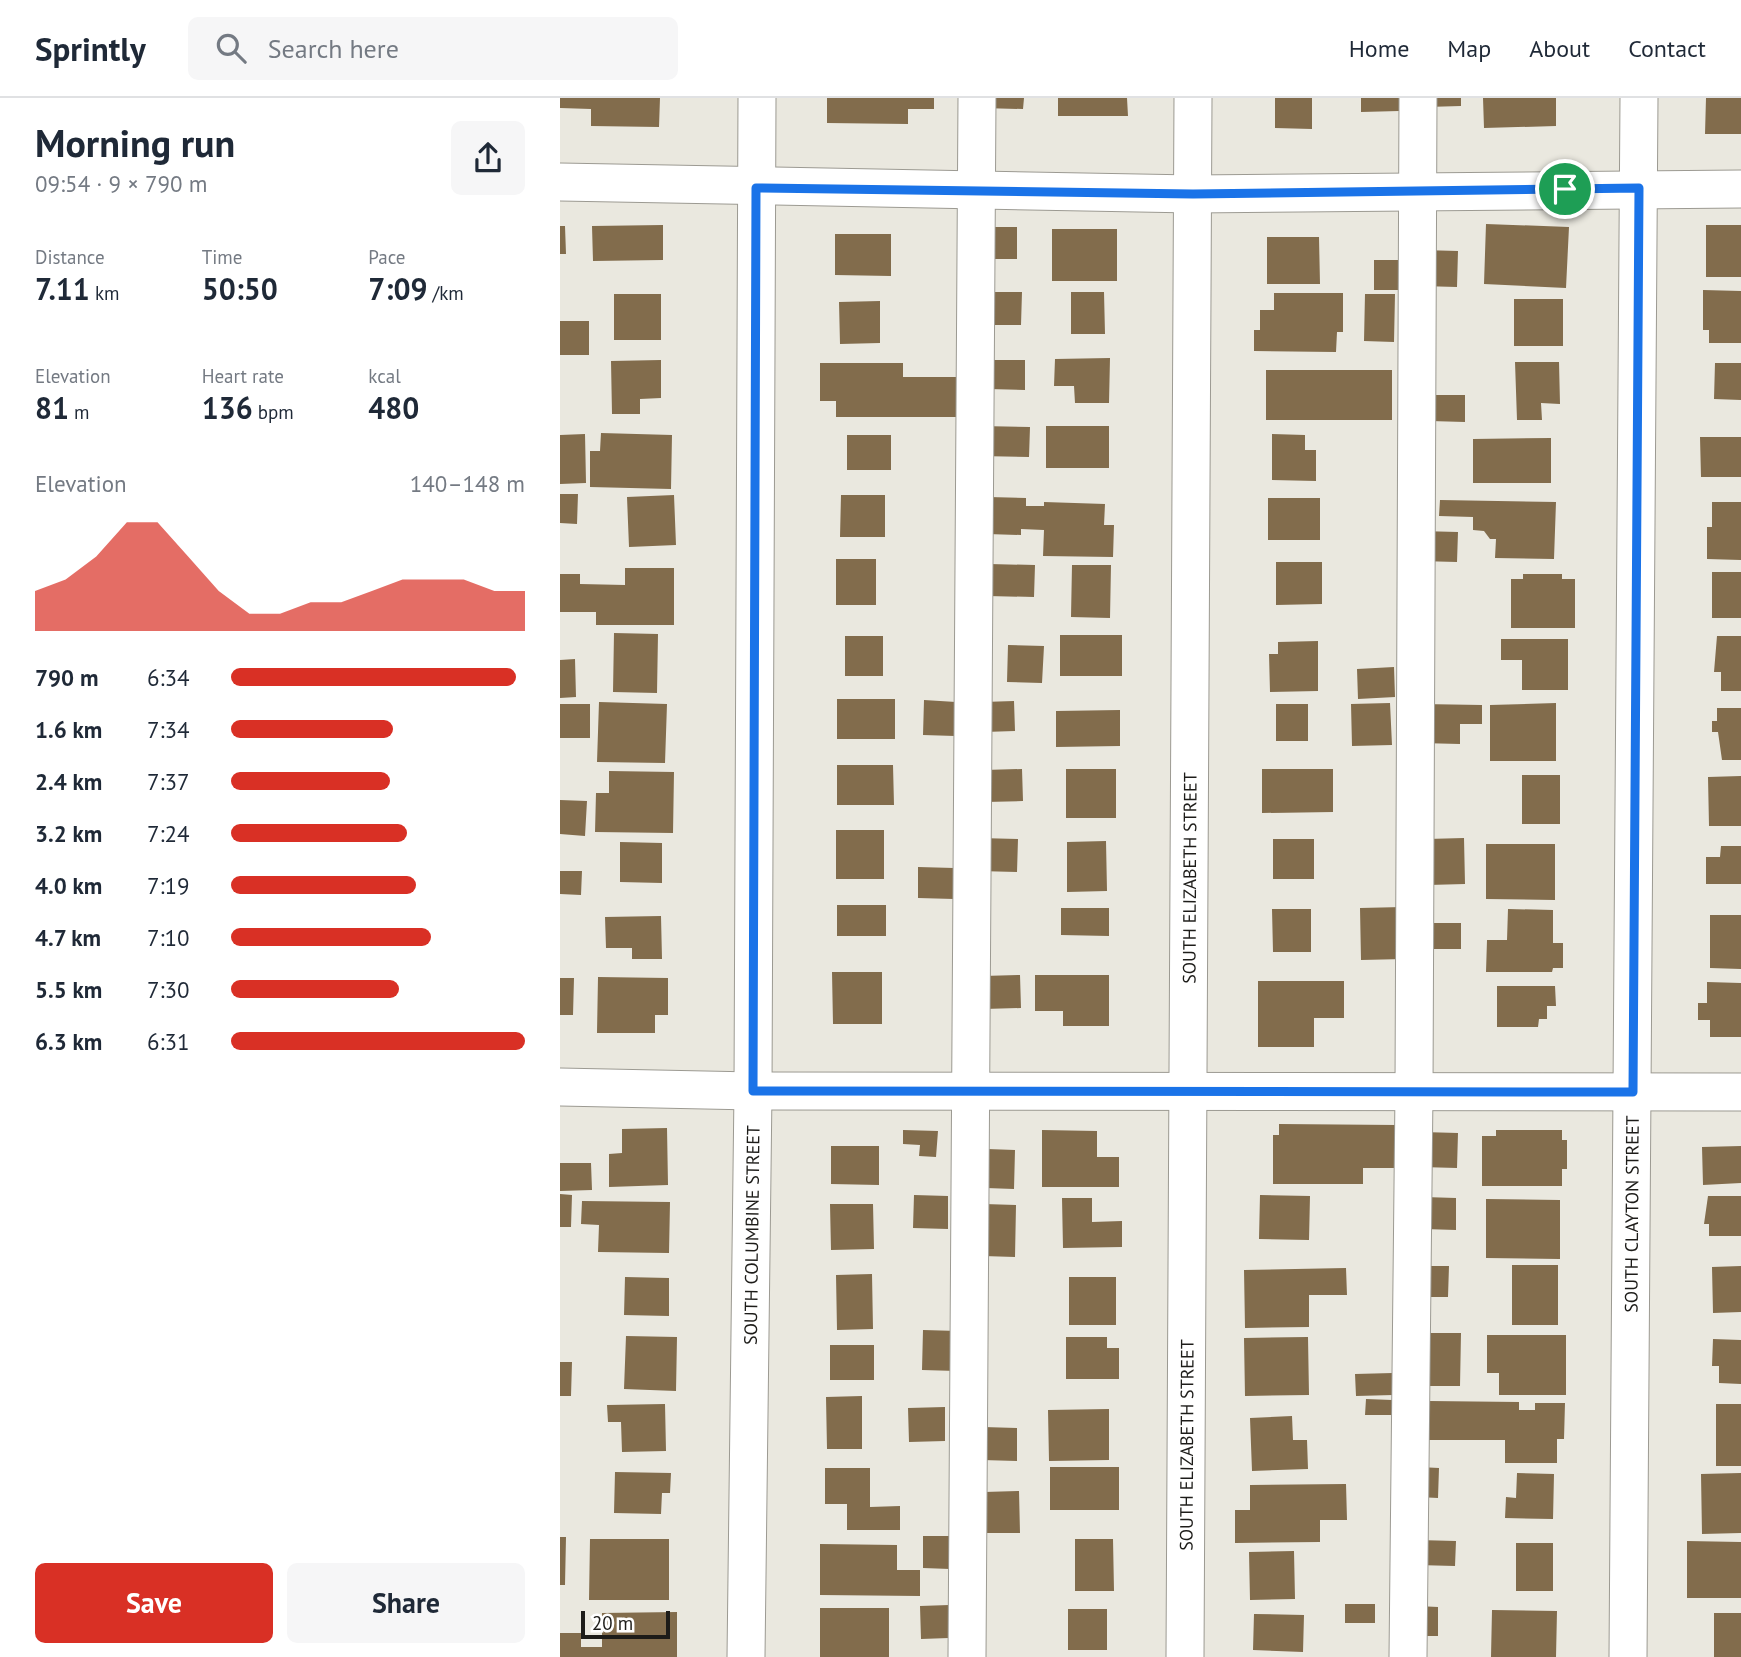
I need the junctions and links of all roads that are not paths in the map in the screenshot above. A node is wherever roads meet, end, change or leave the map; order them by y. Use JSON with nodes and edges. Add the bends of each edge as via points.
{"nodes":[{"id":1,"x":757,"y":98,"type":"edge"},
{"id":2,"x":977,"y":98,"type":"edge"},
{"id":3,"x":1193,"y":98,"type":"edge"},
{"id":4,"x":1418,"y":98,"type":"edge"},
{"id":5,"x":1639,"y":98,"type":"edge"},
{"id":6,"x":560,"y":182,"type":"edge"},
{"id":7,"x":756,"y":188,"type":"junction"},
{"id":8,"x":1639,"y":188,"type":"junction"},
{"id":9,"x":1741,"y":189,"type":"edge"},
{"id":10,"x":976,"y":190,"type":"junction"},
{"id":11,"x":1418,"y":190,"type":"junction"},
{"id":12,"x":1193,"y":194,"type":"junction"},
{"id":13,"x":560,"y":1087,"type":"edge"},
{"id":14,"x":753,"y":1091,"type":"junction"},
{"id":15,"x":972,"y":1091,"type":"junction"},
{"id":16,"x":1189,"y":1091,"type":"junction"},
{"id":17,"x":1414,"y":1091,"type":"junction"},
{"id":18,"x":1633,"y":1092,"type":"junction"},
{"id":19,"x":1741,"y":1092,"type":"edge"},
{"id":20,"x":746,"y":1657,"type":"edge"},
{"id":21,"x":967,"y":1657,"type":"edge"},
{"id":22,"x":1185,"y":1657,"type":"edge"},
{"id":23,"x":1408,"y":1657,"type":"edge"},
{"id":24,"x":1628,"y":1657,"type":"edge"}],
"edges":[{"from":1,"to":7,"type":"street","name":"SOUTH COLUMBINE STREET"},
{"from":2,"to":10,"type":"street"},
{"from":3,"to":12,"type":"street","name":"SOUTH ELIZABETH STREET"},
{"from":4,"to":11,"type":"street"},
{"from":5,"to":8,"type":"street","name":"SOUTH CLAYTON STREET"},
{"from":6,"to":7,"type":"street"},
{"from":7,"to":10,"type":"street"},
{"from":7,"to":14,"type":"street","name":"SOUTH COLUMBINE STREET"},
{"from":8,"to":9,"type":"street"},
{"from":8,"to":11,"type":"street"},
{"from":8,"to":18,"type":"street","name":"SOUTH CLAYTON STREET"},
{"from":10,"to":12,"type":"street"},
{"from":10,"to":15,"type":"street"},
{"from":11,"to":12,"type":"street"},
{"from":11,"to":17,"type":"street"},
{"from":12,"to":16,"type":"street","name":"SOUTH ELIZABETH STREET"},
{"from":13,"to":14,"type":"street"},
{"from":14,"to":15,"type":"street"},
{"from":14,"to":20,"type":"street","name":"SOUTH COLUMBINE STREET"},
{"from":15,"to":16,"type":"street"},
{"from":15,"to":21,"type":"street"},
{"from":16,"to":17,"type":"street"},
{"from":16,"to":22,"type":"street","name":"SOUTH ELIZABETH STREET"},
{"from":17,"to":18,"type":"street"},
{"from":17,"to":23,"type":"street"},
{"from":18,"to":19,"type":"street"},
{"from":18,"to":24,"type":"street","name":"SOUTH CLAYTON STREET"}]}
